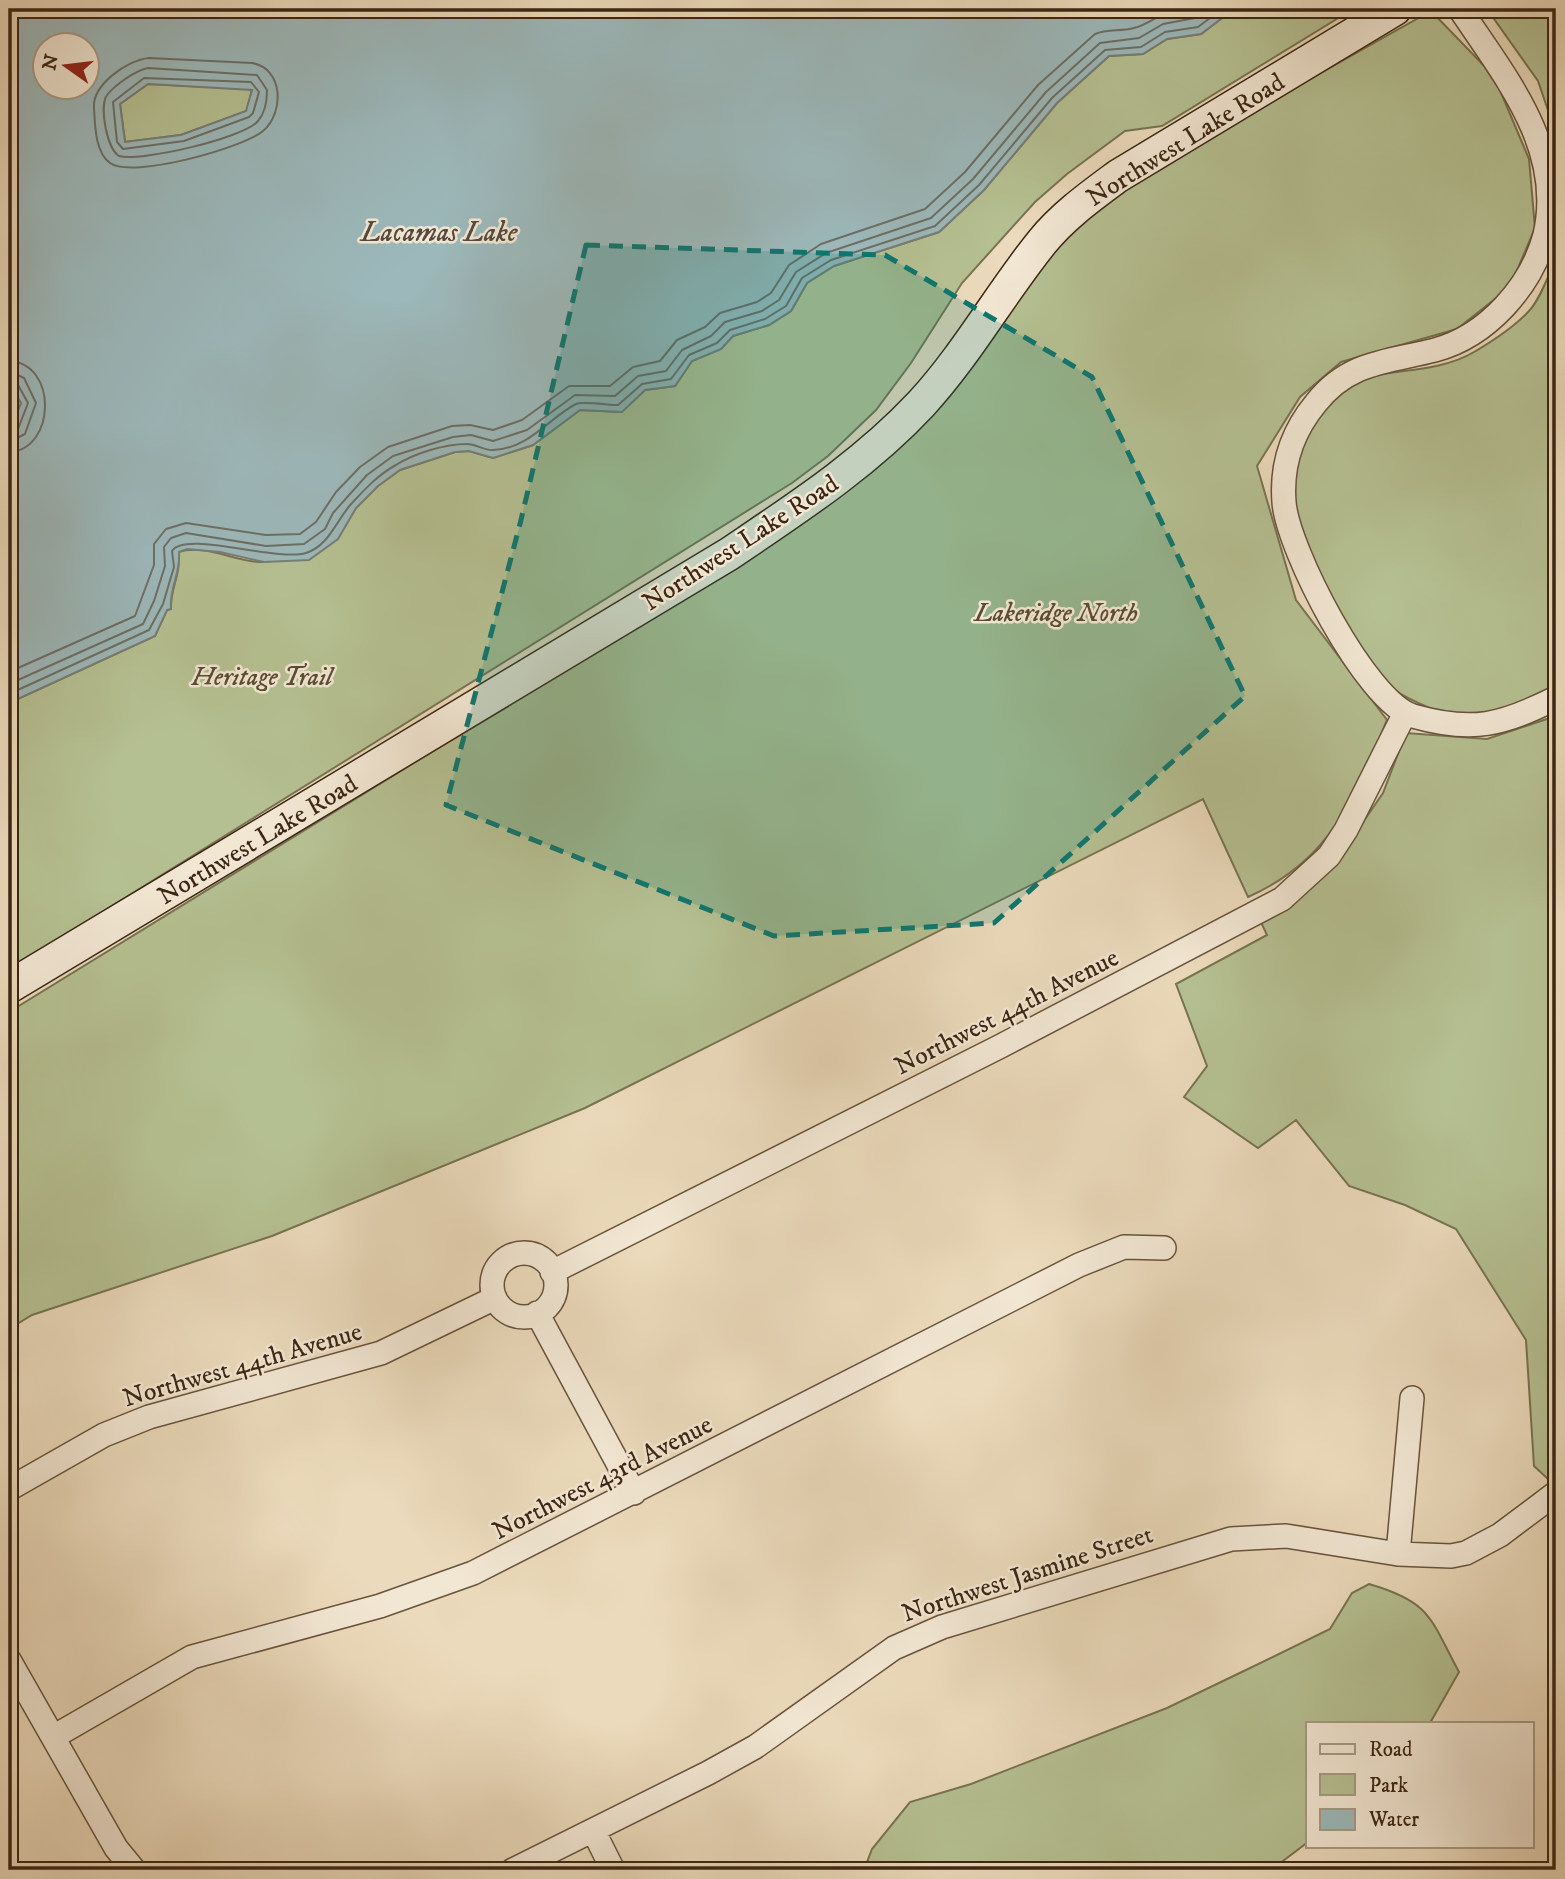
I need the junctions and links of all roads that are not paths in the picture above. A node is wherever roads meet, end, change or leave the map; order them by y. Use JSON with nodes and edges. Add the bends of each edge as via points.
{"nodes":[{"id":1,"x":1395,"y":9,"type":"edge"},
{"id":2,"x":1460,"y":9,"type":"edge"},
{"id":3,"x":1556,"y":698,"type":"edge"},
{"id":4,"x":1405,"y":713,"type":"junction"},
{"id":5,"x":9,"y":988,"type":"edge"},
{"id":6,"x":1164,"y":1248,"type":"dead end"},
{"id":7,"x":552,"y":1272,"type":"junction"},
{"id":8,"x":495,"y":1298,"type":"junction"},
{"id":9,"x":537,"y":1313,"type":"junction"},
{"id":10,"x":1412,"y":1398,"type":"dead end"},
{"id":11,"x":9,"y":1489,"type":"edge"},
{"id":12,"x":634,"y":1493,"type":"junction"},
{"id":13,"x":1556,"y":1493,"type":"edge"},
{"id":14,"x":1398,"y":1554,"type":"junction"},
{"id":15,"x":9,"y":1660,"type":"edge"},
{"id":16,"x":55,"y":1736,"type":"junction"},
{"id":17,"x":594,"y":1832,"type":"junction"},
{"id":18,"x":134,"y":1870,"type":"edge"},
{"id":19,"x":513,"y":1870,"type":"edge"},
{"id":20,"x":613,"y":1870,"type":"edge"}],
"edges":[{"from":1,"to":5,"type":"main road","name":"Northwest Lake Road","via":[[1118,176],[1075,208],[1043,241],[921,404],[834,483],[683,582]]},
{"from":2,"to":4,"type":"street","via":[[1537,127],[1550,176],[1545,236],[1527,278],[1480,328],[1449,345],[1372,363],[1324,393],[1294,436],[1283,486],[1289,528],[1343,641],[1376,689]]},
{"from":3,"to":4,"type":"street","via":[[1520,717],[1480,726],[1447,725]]},
{"from":4,"to":7,"type":"street","name":"Northwest 44th Avenue","via":[[1329,856],[1282,899]]},
{"from":6,"to":12,"type":"street","name":"Northwest 43rd Avenue","via":[[1124,1247],[1079,1265]]},
{"from":7,"to":8,"type":"street","via":[[542,1259],[530,1254],[506,1258],[493,1278]]},
{"from":7,"to":9,"type":"street","via":[[555,1292]]},
{"from":8,"to":9,"type":"street","via":[[510,1314]]},
{"from":8,"to":11,"type":"street","name":"Northwest 44th Avenue","via":[[361,1360],[149,1417],[104,1435]]},
{"from":9,"to":12,"type":"street"},
{"from":10,"to":14,"type":"street"},
{"from":12,"to":16,"type":"street","name":"Northwest 43rd Avenue","via":[[443,1586],[192,1657]]},
{"from":13,"to":14,"type":"street","name":"Northwest Jasmine Street","via":[[1500,1535],[1466,1553]]},
{"from":14,"to":17,"type":"street","name":"Northwest Jasmine Street","via":[[1286,1536],[1231,1539],[942,1626],[894,1648],[755,1747]]},
{"from":15,"to":16,"type":"street"},
{"from":16,"to":18,"type":"street","via":[[116,1848]]},
{"from":17,"to":19,"type":"street","name":"Northwest Jasmine Street"},
{"from":17,"to":20,"type":"street"}]}
